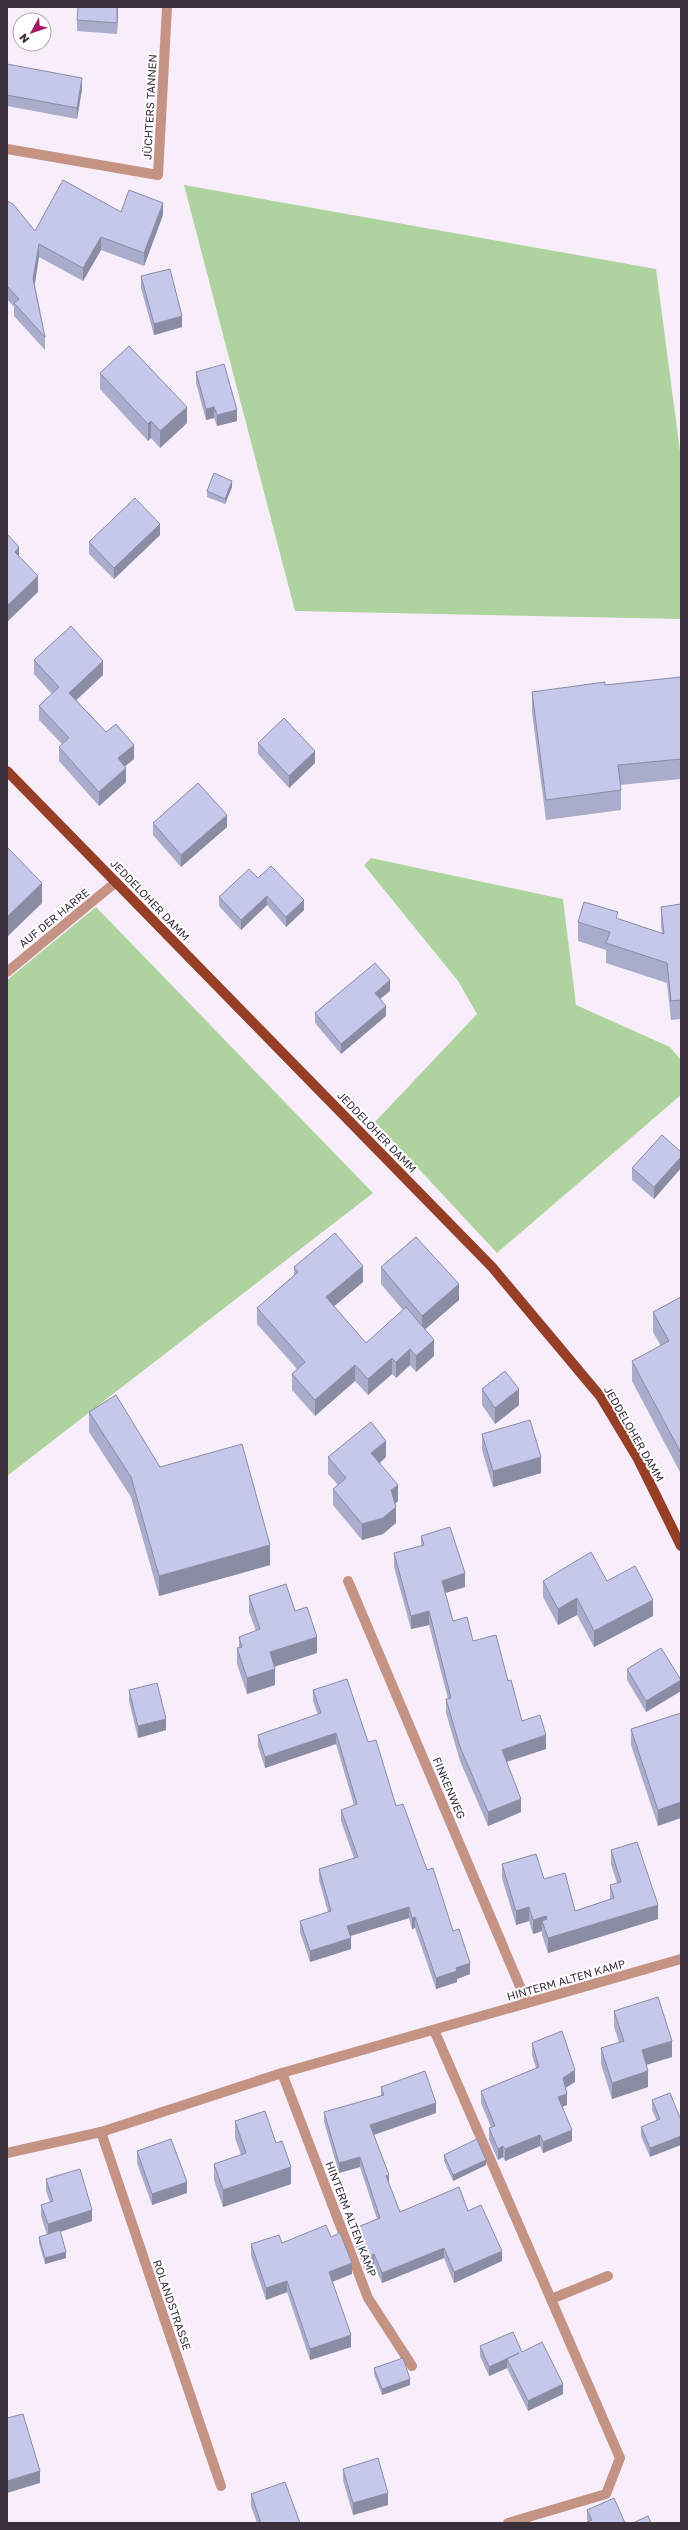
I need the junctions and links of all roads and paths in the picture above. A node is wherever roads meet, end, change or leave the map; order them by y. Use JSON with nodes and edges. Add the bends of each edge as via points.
{"nodes":[{"id":1,"x":167,"y":7,"type":"edge"},
{"id":2,"x":7,"y":149,"type":"edge"},
{"id":3,"x":7,"y":771,"type":"edge"},
{"id":4,"x":116,"y":882,"type":"junction"},
{"id":5,"x":7,"y":972,"type":"edge"},
{"id":6,"x":681,"y":1546,"type":"edge"},
{"id":7,"x":348,"y":1581,"type":"dead end"},
{"id":8,"x":681,"y":1959,"type":"edge"},
{"id":9,"x":527,"y":2003,"type":"junction"},
{"id":10,"x":434,"y":2030,"type":"junction"},
{"id":11,"x":282,"y":2073,"type":"junction"},
{"id":12,"x":101,"y":2132,"type":"junction"},
{"id":13,"x":7,"y":2153,"type":"edge"},
{"id":14,"x":608,"y":2276,"type":"dead end"},
{"id":15,"x":551,"y":2299,"type":"junction"},
{"id":16,"x":412,"y":2366,"type":"dead end"},
{"id":17,"x":221,"y":2486,"type":"dead end"},
{"id":18,"x":508,"y":2523,"type":"edge"}],
"edges":[{"from":1,"to":2,"type":"street","name":"JÜCHTERS TANNEN","via":[[158,175]]},
{"from":3,"to":4,"type":"main road","name":"JEDDELOHER DAMM"},
{"from":4,"to":5,"type":"street","name":"AUF DER HARRE"},
{"from":4,"to":6,"type":"main road","name":"JEDDELOHER DAMM","via":[[492,1267],[546,1330],[600,1396],[638,1459]]},
{"from":7,"to":9,"type":"street","name":"FINKENWEG"},
{"from":8,"to":9,"type":"street","name":"HINTERM ALTEN KAMP"},
{"from":9,"to":10,"type":"street","name":"HINTERM ALTEN KAMP"},
{"from":10,"to":11,"type":"street","name":"HINTERM ALTEN KAMP"},
{"from":10,"to":15,"type":"street"},
{"from":11,"to":12,"type":"street","name":"HINTERM ALTEN KAMP"},
{"from":11,"to":16,"type":"street","name":"HINTERM ALTEN KAMP","via":[[368,2298]]},
{"from":12,"to":13,"type":"street","name":"HINTERM ALTEN KAMP"},
{"from":12,"to":17,"type":"street","name":"ROLANDSTRASSE"},
{"from":14,"to":15,"type":"street"},
{"from":15,"to":18,"type":"street","via":[[620,2458],[606,2494]]}]}
